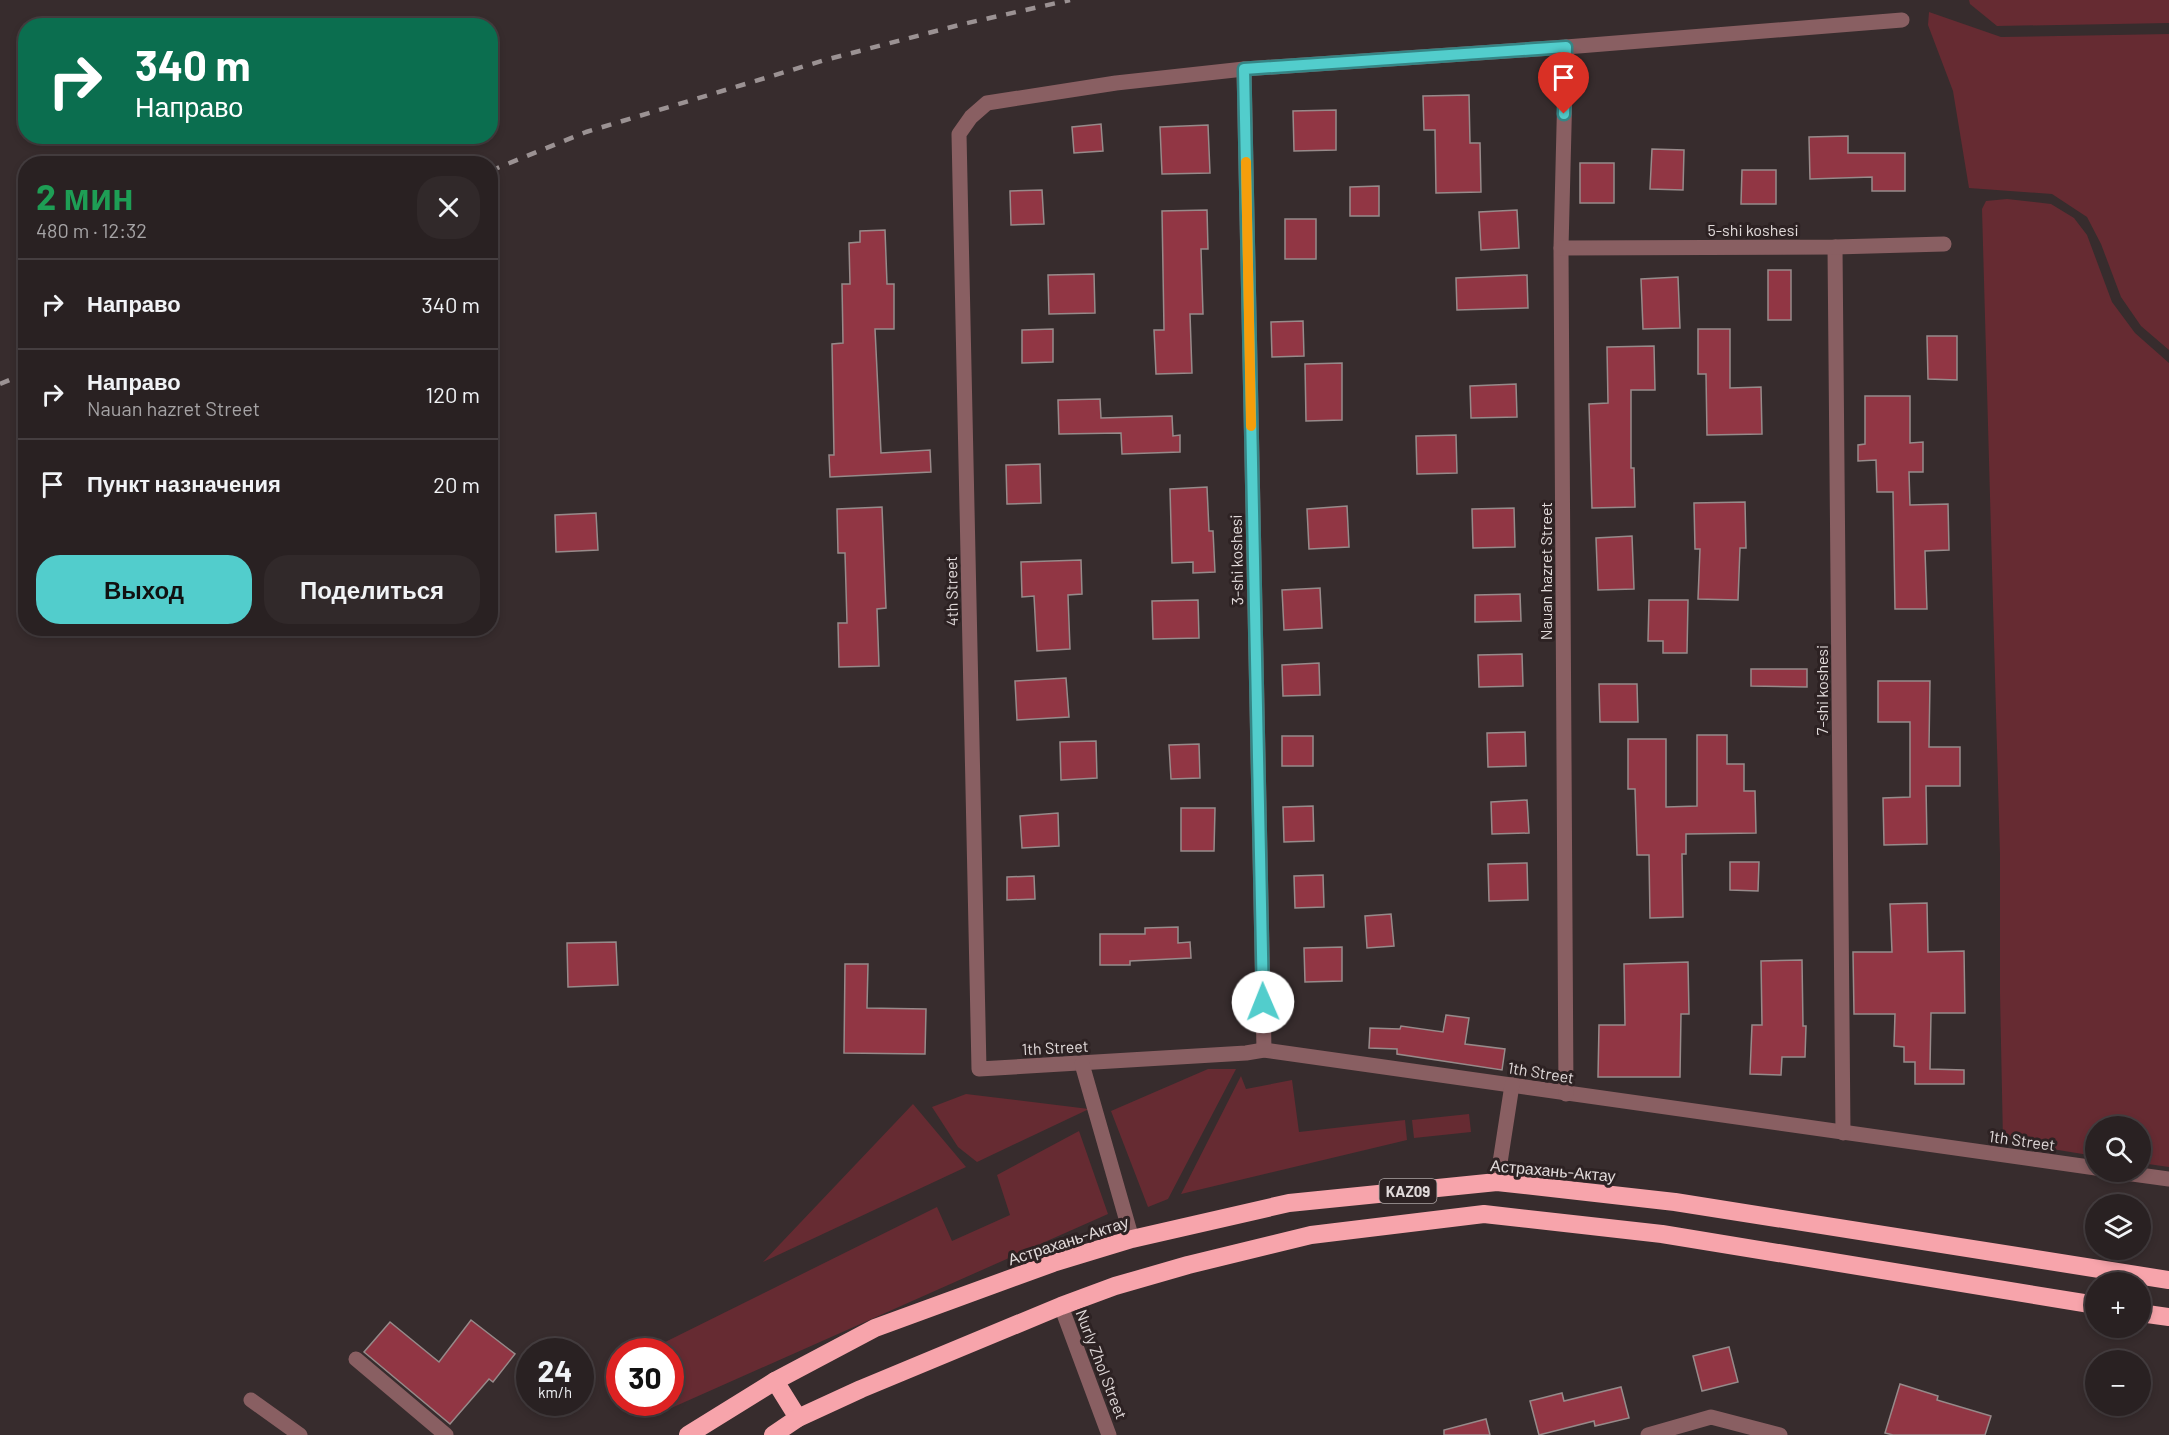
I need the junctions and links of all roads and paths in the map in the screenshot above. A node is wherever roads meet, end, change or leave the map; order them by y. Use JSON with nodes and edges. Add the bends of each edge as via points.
{"nodes":[{"id":1,"x":1902,"y":20,"type":"dead end"},
{"id":2,"x":1566,"y":47,"type":"junction"},
{"id":3,"x":1244,"y":69,"type":"junction"},
{"id":4,"x":1944,"y":244,"type":"dead end"},
{"id":5,"x":1835,"y":247,"type":"junction"},
{"id":6,"x":1561,"y":248,"type":"junction"},
{"id":7,"x":1264,"y":1050,"type":"junction"},
{"id":8,"x":1082,"y":1064,"type":"junction"},
{"id":9,"x":979,"y":1069,"type":"joint"},
{"id":10,"x":1512,"y":1085,"type":"junction"},
{"id":11,"x":1566,"y":1094,"type":"junction"},
{"id":12,"x":1843,"y":1133,"type":"junction"},
{"id":13,"x":2085,"y":1166,"type":"edge"},
{"id":14,"x":2151,"y":1177,"type":"edge"},
{"id":15,"x":2169,"y":1179,"type":"edge"},
{"id":16,"x":1497,"y":1182,"type":"junction"},
{"id":17,"x":1132,"y":1239,"type":"junction"},
{"id":18,"x":2169,"y":1280,"type":"edge"},
{"id":19,"x":2085,"y":1303,"type":"edge"},
{"id":20,"x":1061,"y":1306,"type":"junction"},
{"id":21,"x":2151,"y":1314,"type":"edge"},
{"id":22,"x":2169,"y":1317,"type":"edge"},
{"id":23,"x":357,"y":1359,"type":"dead end"},
{"id":24,"x":775,"y":1381,"type":"junction"},
{"id":25,"x":251,"y":1400,"type":"dead end"},
{"id":26,"x":798,"y":1418,"type":"junction"},
{"id":27,"x":300,"y":1435,"type":"edge"},
{"id":28,"x":446,"y":1435,"type":"edge"},
{"id":29,"x":688,"y":1435,"type":"edge"},
{"id":30,"x":773,"y":1435,"type":"edge"},
{"id":31,"x":1109,"y":1435,"type":"edge"},
{"id":32,"x":1648,"y":1435,"type":"edge"},
{"id":33,"x":1780,"y":1435,"type":"edge"}],
"edges":[{"from":1,"to":2,"type":"street"},
{"from":2,"to":3,"type":"street"},
{"from":2,"to":6,"type":"street","name":"Nauan hazret Street"},
{"from":3,"to":7,"type":"street","name":"3-shi koshesi"},
{"from":3,"to":9,"type":"street","name":"4th Street","via":[[987,103],[959,134]]},
{"from":4,"to":5,"type":"street","name":"5-shi koshesi"},
{"from":5,"to":6,"type":"street","name":"5-shi koshesi"},
{"from":5,"to":12,"type":"street","name":"7-shi koshesi"},
{"from":6,"to":11,"type":"street","name":"Nauan hazret Street"},
{"from":7,"to":8,"type":"street","name":"1th Street"},
{"from":7,"to":10,"type":"street","name":"1th Street"},
{"from":8,"to":9,"type":"street","name":"1th Street"},
{"from":8,"to":17,"type":"street"},
{"from":10,"to":11,"type":"street","name":"1th Street"},
{"from":10,"to":16,"type":"street"},
{"from":11,"to":12,"type":"street","name":"1th Street"},
{"from":12,"to":13,"type":"street","name":"1th Street"},
{"from":14,"to":15,"type":"street"},
{"from":16,"to":17,"type":"highway","name":"Астрахань-Актау","number":"KAZ09","via":[[1289,1203]]},
{"from":16,"to":18,"type":"highway","name":"Астрахань-Актау","number":"KAZ09","via":[[1675,1202]]},
{"from":17,"to":24,"type":"highway","name":"Астрахань-Актау","number":"KAZ09","via":[[1053,1263],[875,1328]]},
{"from":19,"to":20,"type":"highway","number":"KAZ09","via":[[1662,1234],[1484,1214],[1311,1235],[1188,1265]]},
{"from":20,"to":26,"type":"highway","number":"KAZ09"},
{"from":20,"to":31,"type":"street","name":"Nurly Zhol Street"},
{"from":21,"to":22,"type":"highway"},
{"from":23,"to":28,"type":"street"},
{"from":24,"to":26,"type":"highway"},
{"from":24,"to":29,"type":"highway","name":"Астрахань-Актау","number":"KAZ09"},
{"from":25,"to":27,"type":"street"},
{"from":26,"to":30,"type":"highway","number":"KAZ09"},
{"from":32,"to":33,"type":"street","via":[[1711,1417]]}]}
